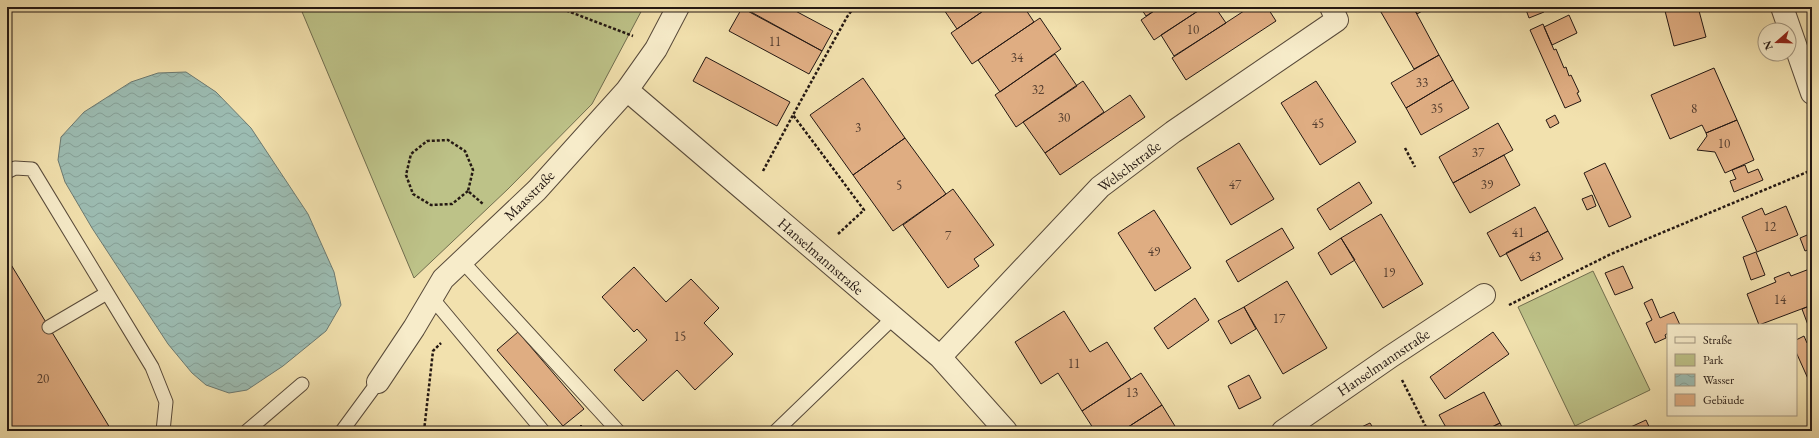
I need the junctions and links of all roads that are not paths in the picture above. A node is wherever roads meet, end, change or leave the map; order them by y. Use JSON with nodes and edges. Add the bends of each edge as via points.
{"nodes":[{"id":1,"x":678,"y":7,"type":"edge"},
{"id":2,"x":1331,"y":7,"type":"edge"},
{"id":3,"x":1782,"y":7,"type":"edge"},
{"id":4,"x":627,"y":90,"type":"junction"},
{"id":5,"x":1812,"y":93,"type":"edge"},
{"id":6,"x":7,"y":172,"type":"edge"},
{"id":7,"x":462,"y":260,"type":"junction"},
{"id":8,"x":107,"y":293,"type":"junction"},
{"id":9,"x":1484,"y":295,"type":"dead end"},
{"id":10,"x":432,"y":298,"type":"junction"},
{"id":11,"x":893,"y":318,"type":"junction"},
{"id":12,"x":49,"y":327,"type":"dead end"},
{"id":13,"x":940,"y":357,"type":"junction"},
{"id":14,"x":378,"y":382,"type":"joint"},
{"id":15,"x":302,"y":384,"type":"dead end"},
{"id":16,"x":163,"y":431,"type":"edge"},
{"id":17,"x":247,"y":431,"type":"edge"},
{"id":18,"x":342,"y":431,"type":"edge"},
{"id":19,"x":542,"y":431,"type":"edge"},
{"id":20,"x":618,"y":431,"type":"edge"},
{"id":21,"x":776,"y":431,"type":"edge"},
{"id":22,"x":1006,"y":431,"type":"edge"},
{"id":23,"x":1283,"y":431,"type":"edge"}],
"edges":[{"from":1,"to":4,"type":"street","name":"Maasstraße","via":[[656,49]]},
{"from":2,"to":13,"type":"street","name":"Welschstraße","via":[[1337,20],[1174,132],[1100,187]]},
{"from":3,"to":5,"type":"street"},
{"from":4,"to":7,"type":"street","name":"Maasstraße","via":[[537,190]]},
{"from":4,"to":11,"type":"street","name":"Hanselmannstraße"},
{"from":6,"to":8,"type":"lane","via":[[15,168],[32,169]]},
{"from":7,"to":10,"type":"street","name":"Maasstraße","via":[[443,279]]},
{"from":7,"to":20,"type":"lane"},
{"from":8,"to":12,"type":"lane"},
{"from":8,"to":16,"type":"lane","via":[[152,367],[166,402]]},
{"from":9,"to":23,"type":"street","name":"Hanselmannstraße"},
{"from":10,"to":14,"type":"street","name":"Maasstraße"},
{"from":10,"to":19,"type":"lane"},
{"from":11,"to":13,"type":"street","name":"Hanselmannstraße"},
{"from":11,"to":21,"type":"lane"},
{"from":13,"to":22,"type":"street","name":"Hanselmannstraße"},
{"from":14,"to":18,"type":"lane"},
{"from":15,"to":17,"type":"lane"}]}
